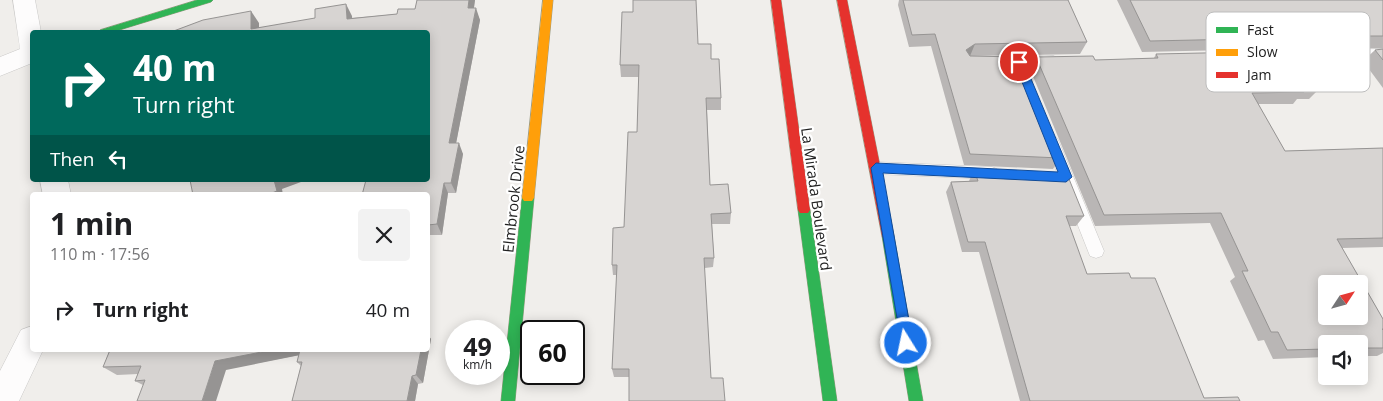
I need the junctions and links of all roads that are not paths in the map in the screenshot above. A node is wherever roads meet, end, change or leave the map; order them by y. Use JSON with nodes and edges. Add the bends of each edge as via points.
{"nodes":[{"id":1,"x":24,"y":0,"type":"edge"},
{"id":2,"x":208,"y":0,"type":"edge"},
{"id":3,"x":548,"y":0,"type":"edge"},
{"id":4,"x":776,"y":0,"type":"edge"},
{"id":5,"x":842,"y":0,"type":"edge"},
{"id":6,"x":110,"y":30,"type":"edge"},
{"id":7,"x":30,"y":38,"type":"edge"},
{"id":8,"x":1370,"y":54,"type":"edge"},
{"id":9,"x":1383,"y":54,"type":"edge"},
{"id":10,"x":30,"y":55,"type":"edge"},
{"id":11,"x":1068,"y":61,"type":"edge"},
{"id":12,"x":1019,"y":62,"type":"junction"},
{"id":13,"x":990,"y":63,"type":"edge"},
{"id":14,"x":0,"y":67,"type":"edge"},
{"id":15,"x":1026,"y":80,"type":"edge"},
{"id":16,"x":1048,"y":133,"type":"edge"},
{"id":17,"x":876,"y":168,"type":"junction"},
{"id":18,"x":1008,"y":174,"type":"edge"},
{"id":19,"x":1047,"y":176,"type":"edge"},
{"id":20,"x":1066,"y":177,"type":"junction"},
{"id":21,"x":1096,"y":250,"type":"dead end"},
{"id":22,"x":30,"y":344,"type":"edge"},
{"id":23,"x":2,"y":401,"type":"edge"},
{"id":24,"x":508,"y":401,"type":"edge"},
{"id":25,"x":830,"y":401,"type":"edge"},
{"id":26,"x":916,"y":401,"type":"edge"}],
"edges":[{"from":1,"to":7,"type":"street"},
{"from":2,"to":6,"type":"main road"},
{"from":3,"to":24,"type":"main road","name":"Elmbrook Drive"},
{"from":4,"to":25,"type":"main road","name":"La Mirada Boulevard"},
{"from":5,"to":17,"type":"main road"},
{"from":8,"to":9,"type":"lane"},
{"from":10,"to":14,"type":"street"},
{"from":11,"to":12,"type":"lane"},
{"from":12,"to":13,"type":"lane"},
{"from":12,"to":15,"type":"lane"},
{"from":16,"to":20,"type":"lane"},
{"from":17,"to":18,"type":"lane"},
{"from":17,"to":26,"type":"main road"},
{"from":19,"to":20,"type":"lane"},
{"from":20,"to":21,"type":"lane"},
{"from":22,"to":23,"type":"street"}]}
